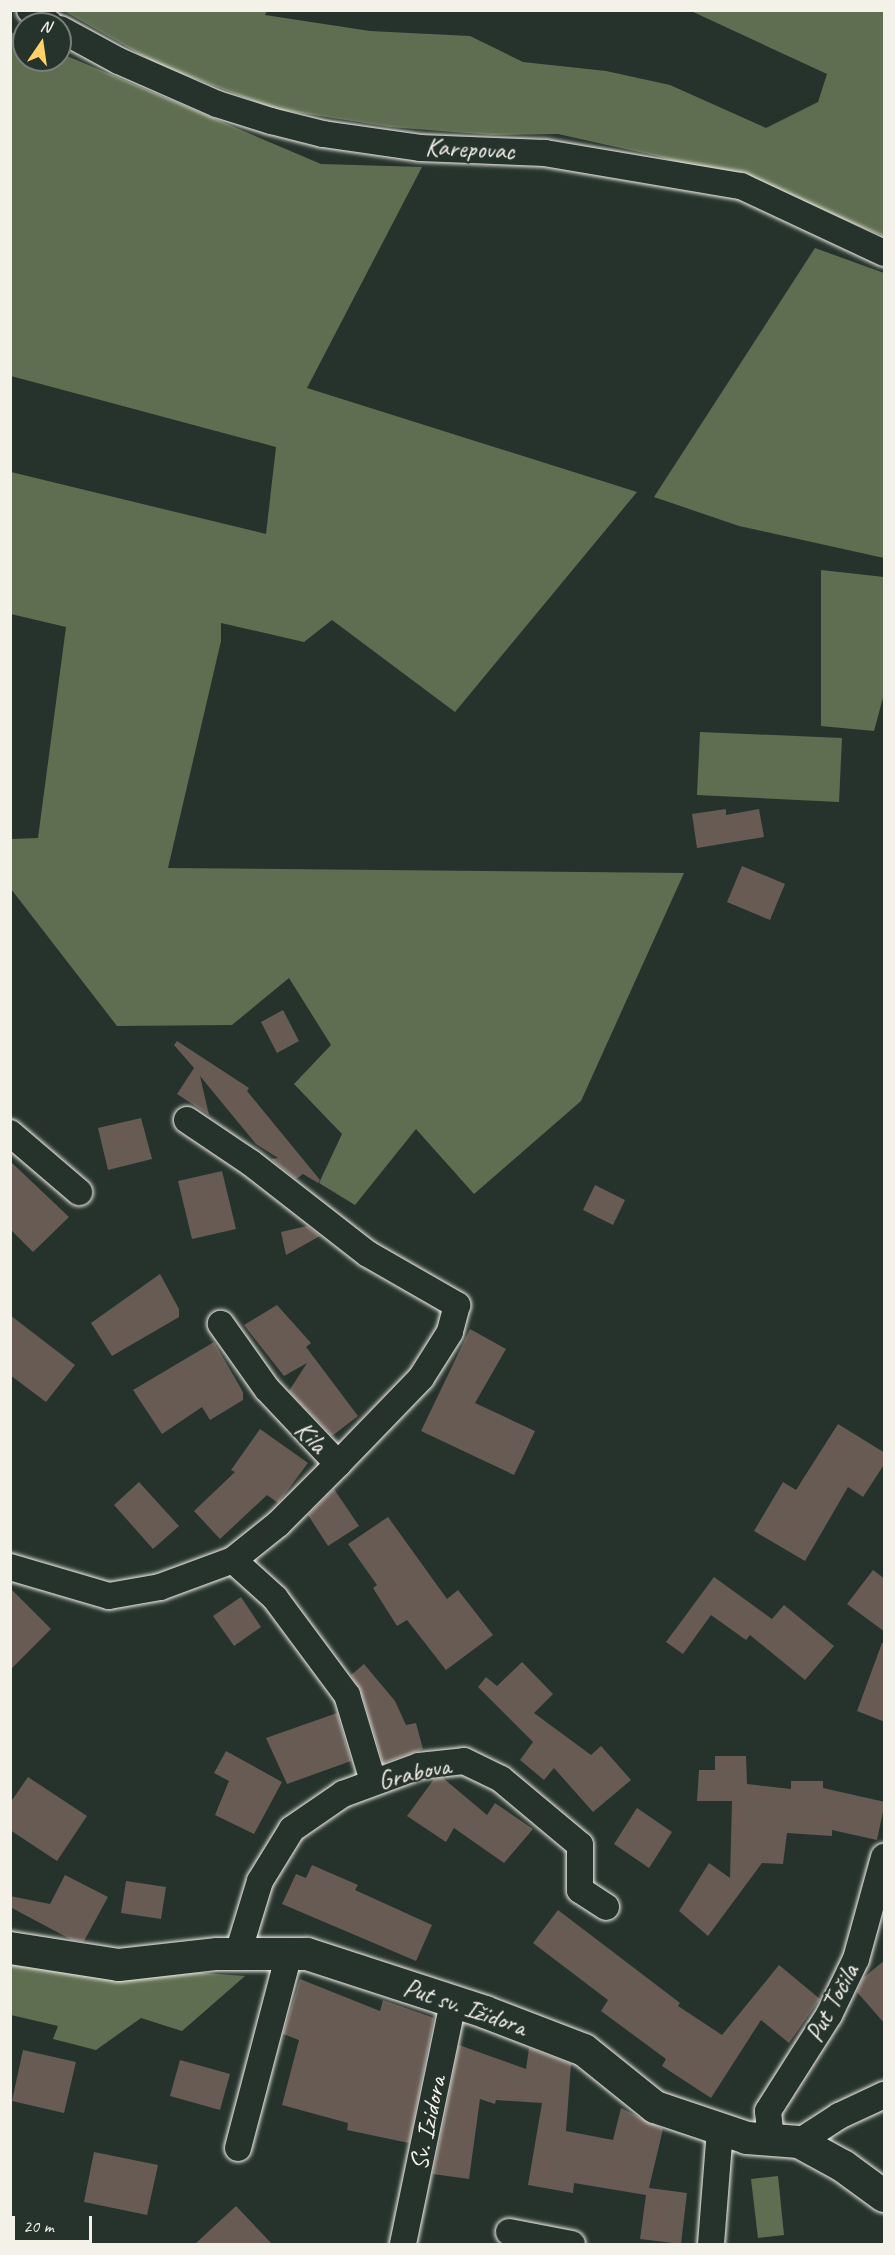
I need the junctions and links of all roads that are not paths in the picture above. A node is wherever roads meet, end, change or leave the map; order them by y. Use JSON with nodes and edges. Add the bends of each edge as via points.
{"nodes":[{"id":1,"x":72,"y":36,"type":"edge"},
{"id":2,"x":885,"y":253,"type":"edge"},
{"id":3,"x":187,"y":1120,"type":"dead end"},
{"id":4,"x":10,"y":1133,"type":"edge"},
{"id":5,"x":79,"y":1192,"type":"dead end"},
{"id":6,"x":221,"y":1324,"type":"dead end"},
{"id":7,"x":338,"y":1464,"type":"junction"},
{"id":8,"x":233,"y":1560,"type":"junction"},
{"id":9,"x":10,"y":1567,"type":"edge"},
{"id":10,"x":373,"y":1781,"type":"junction"},
{"id":11,"x":885,"y":1857,"type":"edge"},
{"id":12,"x":606,"y":1907,"type":"dead end"},
{"id":13,"x":10,"y":1948,"type":"edge"},
{"id":14,"x":238,"y":1953,"type":"junction"},
{"id":15,"x":289,"y":1954,"type":"junction"},
{"id":16,"x":453,"y":2001,"type":"junction"},
{"id":17,"x":885,"y":2095,"type":"edge"},
{"id":18,"x":720,"y":2129,"type":"junction"},
{"id":19,"x":785,"y":2141,"type":"junction"},
{"id":20,"x":238,"y":2148,"type":"dead end"},
{"id":21,"x":885,"y":2196,"type":"edge"},
{"id":22,"x":509,"y":2232,"type":"dead end"},
{"id":23,"x":403,"y":2244,"type":"edge"},
{"id":24,"x":572,"y":2244,"type":"edge"},
{"id":25,"x":711,"y":2244,"type":"edge"}],
"edges":[{"from":1,"to":2,"type":"street","name":"Karepovac","via":[[119,62],[184,90],[271,121],[323,134],[420,148],[545,153],[741,186]]},
{"from":3,"to":7,"type":"street","via":[[251,1163],[368,1254],[457,1305],[450,1332],[421,1378]]},
{"from":4,"to":5,"type":"street"},
{"from":6,"to":7,"type":"street","name":"Kila","via":[[267,1389]]},
{"from":7,"to":8,"type":"street","name":"Kila","via":[[278,1524]]},
{"from":8,"to":9,"type":"street","name":"Kila","via":[[160,1587],[109,1596]]},
{"from":8,"to":10,"type":"street","via":[[275,1598],[347,1695]]},
{"from":10,"to":12,"type":"street","name":"Grabova","via":[[419,1766],[464,1761],[501,1779],[580,1845],[580,1890]]},
{"from":10,"to":14,"type":"street","name":"Grabova","via":[[343,1794],[292,1829],[261,1881]]},
{"from":11,"to":19,"type":"street","name":"Put Točila","via":[[856,1959],[829,2014],[768,2111]]},
{"from":13,"to":14,"type":"street","name":"Put sv. Ižidora","via":[[119,1965]]},
{"from":14,"to":15,"type":"street","name":"Put sv. Ižidora"},
{"from":15,"to":16,"type":"street","name":"Put sv. Ižidora","via":[[307,1954]]},
{"from":15,"to":20,"type":"street"},
{"from":16,"to":18,"type":"street","name":"Put sv. Ižidora","via":[[584,2050],[655,2108]]},
{"from":16,"to":23,"type":"street","name":"Sv. Izidora"},
{"from":17,"to":19,"type":"street"},
{"from":18,"to":19,"type":"street","name":"Put sv. Ižidora","via":[[747,2138]]},
{"from":18,"to":25,"type":"street"},
{"from":19,"to":21,"type":"street","via":[[843,2166]]},
{"from":22,"to":24,"type":"street"}]}
